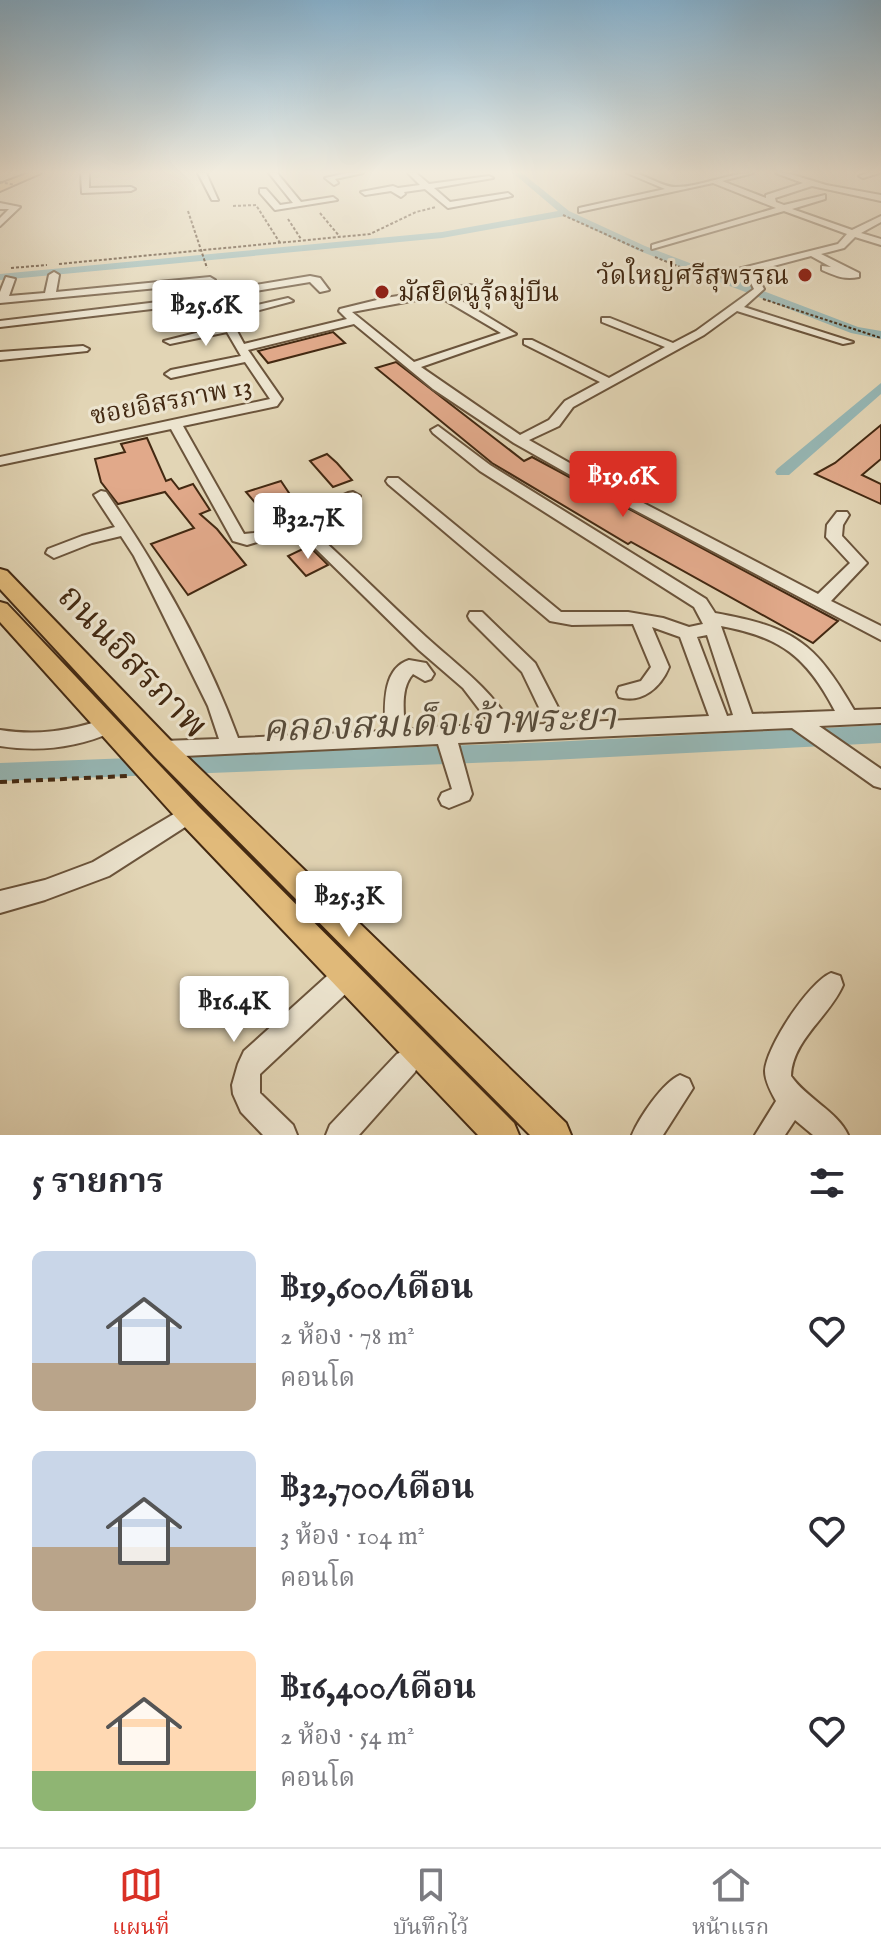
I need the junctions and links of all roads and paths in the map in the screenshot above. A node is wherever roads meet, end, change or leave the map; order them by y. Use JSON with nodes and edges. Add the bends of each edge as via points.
{"nodes":[{"id":1,"x":194,"y":226,"type":"edge"},
{"id":2,"x":269,"y":226,"type":"edge"},
{"id":3,"x":292,"y":226,"type":"edge"},
{"id":4,"x":331,"y":226,"type":"edge"},
{"id":5,"x":387,"y":226,"type":"edge"},
{"id":6,"x":726,"y":226,"type":"edge"},
{"id":7,"x":830,"y":226,"type":"edge"},
{"id":8,"x":867,"y":226,"type":"edge"},
{"id":9,"x":853,"y":233,"type":"junction"},
{"id":10,"x":340,"y":237,"type":"junction"},
{"id":11,"x":302,"y":241,"type":"junction"},
{"id":12,"x":881,"y":242,"type":"edge"},
{"id":13,"x":280,"y":243,"type":"junction"},
{"id":14,"x":655,"y":247,"type":"dead end"},
{"id":15,"x":203,"y":251,"type":"junction"},
{"id":16,"x":812,"y":253,"type":"junction"},
{"id":17,"x":205,"y":258,"type":"dead end"},
{"id":18,"x":826,"y":268,"type":"dead end"},
{"id":19,"x":0,"y":269,"type":"edge"},
{"id":20,"x":749,"y":270,"type":"junction"},
{"id":21,"x":54,"y":275,"type":"dead end"},
{"id":22,"x":726,"y":275,"type":"dead end"},
{"id":23,"x":10,"y":279,"type":"dead end"},
{"id":24,"x":210,"y":280,"type":"dead end"},
{"id":25,"x":470,"y":288,"type":"dead end"},
{"id":26,"x":324,"y":290,"type":"dead end"},
{"id":27,"x":440,"y":293,"type":"junction"},
{"id":28,"x":50,"y":295,"type":"junction"},
{"id":29,"x":214,"y":296,"type":"junction"},
{"id":30,"x":1,"y":300,"type":"edge"},
{"id":31,"x":288,"y":301,"type":"dead end"},
{"id":32,"x":734,"y":307,"type":"junction"},
{"id":33,"x":224,"y":316,"type":"junction"},
{"id":34,"x":606,"y":320,"type":"dead end"},
{"id":35,"x":353,"y":321,"type":"junction"},
{"id":36,"x":0,"y":324,"type":"edge"},
{"id":37,"x":231,"y":328,"type":"junction"},
{"id":38,"x":170,"y":341,"type":"dead end"},
{"id":39,"x":528,"y":342,"type":"dead end"},
{"id":40,"x":847,"y":342,"type":"dead end"},
{"id":41,"x":674,"y":347,"type":"junction"},
{"id":42,"x":83,"y":349,"type":"dead end"},
{"id":43,"x":8,"y":351,"type":"edge"},
{"id":44,"x":245,"y":353,"type":"junction"},
{"id":45,"x":413,"y":366,"type":"junction"},
{"id":46,"x":171,"y":374,"type":"dead end"},
{"id":47,"x":608,"y":382,"type":"junction"},
{"id":48,"x":175,"y":423,"type":"junction"},
{"id":49,"x":438,"y":430,"type":"dead end"},
{"id":50,"x":519,"y":440,"type":"junction"},
{"id":51,"x":0,"y":461,"type":"edge"},
{"id":52,"x":393,"y":481,"type":"dead end"},
{"id":53,"x":101,"y":495,"type":"dead end"},
{"id":54,"x":353,"y":496,"type":"dead end"},
{"id":55,"x":842,"y":515,"type":"dead end"},
{"id":56,"x":124,"y":530,"type":"junction"},
{"id":57,"x":317,"y":542,"type":"dead end"},
{"id":58,"x":54,"y":553,"type":"dead end"},
{"id":59,"x":0,"y":576,"type":"edge"},
{"id":60,"x":821,"y":601,"type":"junction"},
{"id":61,"x":0,"y":609,"type":"edge"},
{"id":62,"x":476,"y":616,"type":"dead end"},
{"id":63,"x":640,"y":620,"type":"junction"},
{"id":64,"x":710,"y":623,"type":"junction"},
{"id":65,"x":687,"y":633,"type":"junction"},
{"id":66,"x":881,"y":634,"type":"edge"},
{"id":67,"x":425,"y":674,"type":"dead end"},
{"id":68,"x":626,"y":692,"type":"dead end"},
{"id":69,"x":881,"y":716,"type":"edge"},
{"id":70,"x":849,"y":718,"type":"junction"},
{"id":71,"x":744,"y":720,"type":"junction"},
{"id":72,"x":720,"y":721,"type":"junction"},
{"id":73,"x":105,"y":727,"type":"junction"},
{"id":74,"x":804,"y":727,"type":"junction"},
{"id":75,"x":559,"y":729,"type":"junction"},
{"id":76,"x":505,"y":731,"type":"junction"},
{"id":77,"x":0,"y":738,"type":"edge"},
{"id":78,"x":395,"y":739,"type":"junction"},
{"id":79,"x":231,"y":745,"type":"junction"},
{"id":80,"x":448,"y":747,"type":"junction"},
{"id":81,"x":160,"y":767,"type":"junction"},
{"id":82,"x":881,"y":780,"type":"edge"},
{"id":83,"x":0,"y":782,"type":"edge"},
{"id":84,"x":449,"y":799,"type":"dead end"},
{"id":85,"x":189,"y":814,"type":"junction"},
{"id":86,"x":0,"y":902,"type":"edge"},
{"id":87,"x":346,"y":976,"type":"junction"},
{"id":88,"x":831,"y":985,"type":"dead end"},
{"id":89,"x":406,"y":1063,"type":"dead end"},
{"id":90,"x":680,"y":1088,"type":"dead end"},
{"id":91,"x":793,"y":1099,"type":"junction"},
{"id":92,"x":283,"y":1135,"type":"edge"},
{"id":93,"x":340,"y":1135,"type":"edge"},
{"id":94,"x":502,"y":1135,"type":"edge"},
{"id":95,"x":554,"y":1135,"type":"edge"},
{"id":96,"x":646,"y":1135,"type":"edge"},
{"id":97,"x":769,"y":1135,"type":"edge"},
{"id":98,"x":834,"y":1135,"type":"edge"}],
"edges":[{"from":1,"to":15,"type":"path"},
{"from":2,"to":13,"type":"path"},
{"from":3,"to":11,"type":"path"},
{"from":4,"to":10,"type":"path"},
{"from":5,"to":10,"type":"path"},
{"from":6,"to":14,"type":"street"},
{"from":7,"to":9,"type":"street"},
{"from":8,"to":9,"type":"street"},
{"from":9,"to":12,"type":"street"},
{"from":9,"to":16,"type":"street","via":[[841,246]]},
{"from":10,"to":11,"type":"path"},
{"from":11,"to":13,"type":"path"},
{"from":13,"to":15,"type":"path"},
{"from":15,"to":17,"type":"path"},
{"from":15,"to":19,"type":"path"},
{"from":16,"to":18,"type":"street","via":[[855,275]]},
{"from":16,"to":20,"type":"street"},
{"from":20,"to":22,"type":"street"},
{"from":20,"to":32,"type":"street","via":[[757,292]]},
{"from":21,"to":28,"type":"street"},
{"from":23,"to":30,"type":"street"},
{"from":24,"to":28,"type":"street"},
{"from":25,"to":27,"type":"street"},
{"from":26,"to":29,"type":"street","via":[[310,279]]},
{"from":27,"to":35,"type":"street","via":[[344,310]]},
{"from":27,"to":45,"type":"street","via":[[510,334]]},
{"from":28,"to":30,"type":"street"},
{"from":29,"to":33,"type":"street","name":"ซอยอิสรภาพ 13"},
{"from":29,"to":36,"type":"street"},
{"from":31,"to":33,"type":"street"},
{"from":32,"to":40,"type":"street"},
{"from":32,"to":41,"type":"street"},
{"from":33,"to":37,"type":"street","name":"ซอยอิสรภาพ 13"},
{"from":34,"to":41,"type":"street"},
{"from":35,"to":44,"type":"street"},
{"from":35,"to":45,"type":"street"},
{"from":37,"to":38,"type":"street"},
{"from":37,"to":44,"type":"street","name":"ซอยอิสรภาพ 13"},
{"from":39,"to":47,"type":"street"},
{"from":41,"to":47,"type":"street"},
{"from":42,"to":43,"type":"street"},
{"from":44,"to":46,"type":"street"},
{"from":44,"to":48,"type":"street","name":"ซอยอิสรภาพ 13","via":[[276,401]]},
{"from":45,"to":50,"type":"street"},
{"from":47,"to":50,"type":"street","via":[[569,404],[554,423]]},
{"from":48,"to":51,"type":"street","name":"ซอยอิสรภาพ 13"},
{"from":48,"to":54,"type":"street","via":[[238,538],[259,537]]},
{"from":49,"to":64,"type":"street","via":[[485,468],[681,588],[700,603]]},
{"from":50,"to":60,"type":"street"},
{"from":52,"to":63,"type":"street","via":[[556,617]]},
{"from":53,"to":56,"type":"street"},
{"from":55,"to":60,"type":"street","via":[[834,537],[859,563]]},
{"from":56,"to":58,"type":"street"},
{"from":56,"to":79,"type":"street","via":[[217,706]]},
{"from":57,"to":76,"type":"street","via":[[428,649],[476,686]]},
{"from":59,"to":81,"type":"main road","name":"ถนนอิสรภาพ"},
{"from":60,"to":66,"type":"street"},
{"from":61,"to":73,"type":"main road"},
{"from":62,"to":75,"type":"street","via":[[529,668]]},
{"from":63,"to":65,"type":"street"},
{"from":63,"to":68,"type":"street","via":[[660,667],[649,687]]},
{"from":64,"to":65,"type":"street"},
{"from":64,"to":70,"type":"street","via":[[744,623],[796,643],[826,674]]},
{"from":64,"to":71,"type":"street"},
{"from":65,"to":72,"type":"street"},
{"from":67,"to":78,"type":"street","via":[[409,667],[400,674]]},
{"from":69,"to":70,"type":"street"},
{"from":70,"to":74,"type":"street"},
{"from":71,"to":72,"type":"street"},
{"from":71,"to":74,"type":"street"},
{"from":72,"to":75,"type":"street"},
{"from":73,"to":77,"type":"street","via":[[43,742]]},
{"from":73,"to":81,"type":"main road"},
{"from":74,"to":82,"type":"street"},
{"from":75,"to":76,"type":"street"},
{"from":76,"to":80,"type":"street"},
{"from":78,"to":79,"type":"street"},
{"from":78,"to":80,"type":"street"},
{"from":79,"to":81,"type":"street"},
{"from":80,"to":84,"type":"street","via":[[462,794]]},
{"from":81,"to":83,"type":"path","via":[[124,775]]},
{"from":81,"to":85,"type":"main road"},
{"from":81,"to":95,"type":"main road","name":"ถนนอิสรภาพ"},
{"from":85,"to":86,"type":"street","via":[[101,869]]},
{"from":85,"to":87,"type":"main road"},
{"from":87,"to":92,"type":"street","via":[[253,1060],[244,1077],[251,1102]]},
{"from":87,"to":94,"type":"main road"},
{"from":88,"to":91,"type":"street","via":[[780,1057],[778,1075]]},
{"from":89,"to":93,"type":"street"},
{"from":90,"to":96,"type":"street"},
{"from":91,"to":97,"type":"street"},
{"from":91,"to":98,"type":"street"}]}
